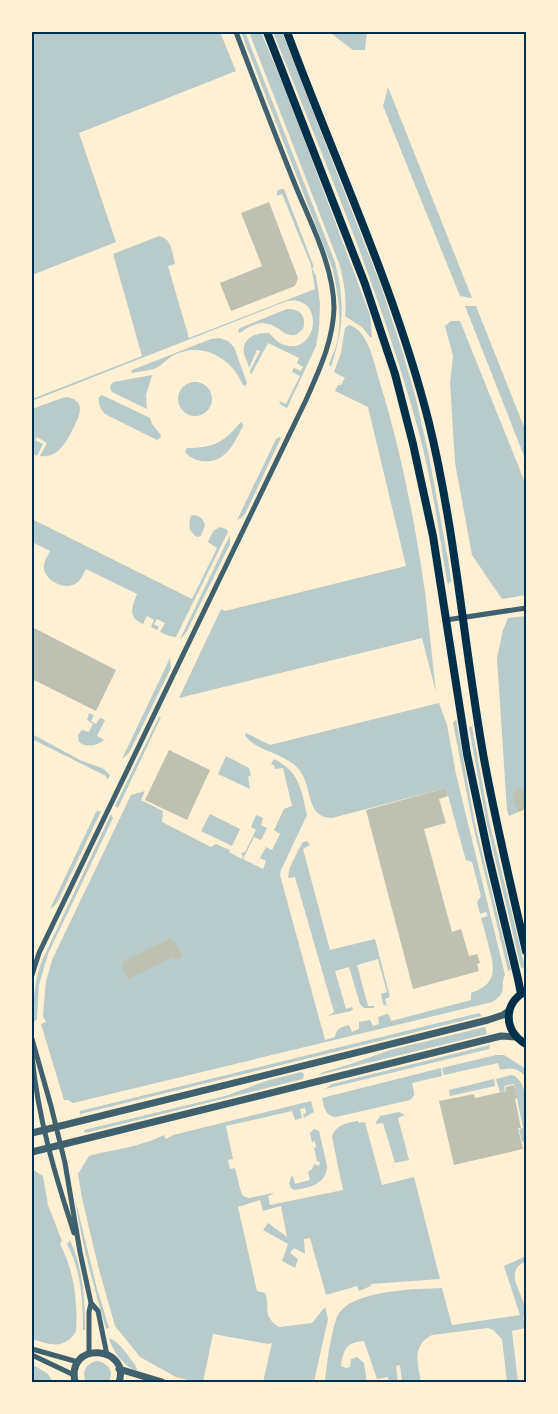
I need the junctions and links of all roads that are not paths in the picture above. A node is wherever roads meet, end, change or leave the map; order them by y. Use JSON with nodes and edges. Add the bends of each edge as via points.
{"nodes":[{"id":1,"x":236,"y":32,"type":"edge"},
{"id":2,"x":267,"y":32,"type":"edge"},
{"id":3,"x":287,"y":32,"type":"edge"},
{"id":4,"x":526,"y":608,"type":"edge"},
{"id":5,"x":463,"y":618,"type":"junction"},
{"id":6,"x":446,"y":620,"type":"junction"},
{"id":7,"x":526,"y":951,"type":"edge"},
{"id":8,"x":32,"y":975,"type":"edge"},
{"id":9,"x":524,"y":992,"type":"edge"},
{"id":10,"x":509,"y":1011,"type":"junction"},
{"id":11,"x":516,"y":1037,"type":"junction"},
{"id":12,"x":32,"y":1039,"type":"edge"},
{"id":13,"x":526,"y":1044,"type":"edge"},
{"id":14,"x":32,"y":1056,"type":"edge"},
{"id":15,"x":56,"y":1126,"type":"junction"},
{"id":16,"x":43,"y":1130,"type":"junction"},
{"id":17,"x":32,"y":1132,"type":"edge"},
{"id":18,"x":60,"y":1145,"type":"junction"},
{"id":19,"x":48,"y":1148,"type":"junction"},
{"id":20,"x":32,"y":1152,"type":"edge"},
{"id":21,"x":80,"y":1252,"type":"junction"},
{"id":22,"x":92,"y":1303,"type":"junction"},
{"id":23,"x":32,"y":1349,"type":"edge"},
{"id":24,"x":89,"y":1353,"type":"junction"},
{"id":25,"x":32,"y":1355,"type":"edge"},
{"id":26,"x":107,"y":1355,"type":"junction"},
{"id":27,"x":78,"y":1362,"type":"junction"},
{"id":28,"x":119,"y":1369,"type":"junction"},
{"id":29,"x":74,"y":1378,"type":"edge"},
{"id":30,"x":119,"y":1382,"type":"edge"},
{"id":31,"x":162,"y":1383,"type":"edge"}],
"edges":[{"from":1,"to":8,"type":"street","via":[[327,268],[334,310],[329,341],[306,400],[58,913]]},
{"from":2,"to":6,"type":"main road","via":[[388,350],[433,536]]},
{"from":3,"to":5,"type":"main road","via":[[408,348],[429,423]]},
{"from":4,"to":5,"type":"street"},
{"from":5,"to":6,"type":"street"},
{"from":5,"to":7,"type":"main road","via":[[484,759]]},
{"from":6,"to":9,"type":"main road","via":[[467,754]]},
{"from":9,"to":10,"type":"main road"},
{"from":10,"to":11,"type":"main road"},
{"from":10,"to":15,"type":"street","via":[[488,1020]]},
{"from":11,"to":13,"type":"main road"},
{"from":11,"to":18,"type":"street","via":[[501,1036]]},
{"from":12,"to":15,"type":"street"},
{"from":14,"to":16,"type":"street"},
{"from":15,"to":16,"type":"street"},
{"from":15,"to":18,"type":"street"},
{"from":16,"to":17,"type":"street"},
{"from":16,"to":19,"type":"street"},
{"from":18,"to":19,"type":"street"},
{"from":18,"to":21,"type":"street"},
{"from":19,"to":20,"type":"street"},
{"from":19,"to":21,"type":"street"},
{"from":21,"to":22,"type":"street"},
{"from":22,"to":24,"type":"street"},
{"from":22,"to":26,"type":"street","via":[[98,1311]]},
{"from":23,"to":27,"type":"street"},
{"from":24,"to":26,"type":"street"},
{"from":24,"to":27,"type":"street"},
{"from":25,"to":29,"type":"street"},
{"from":26,"to":28,"type":"street"},
{"from":27,"to":29,"type":"street"},
{"from":28,"to":30,"type":"street"},
{"from":28,"to":31,"type":"street"}]}
